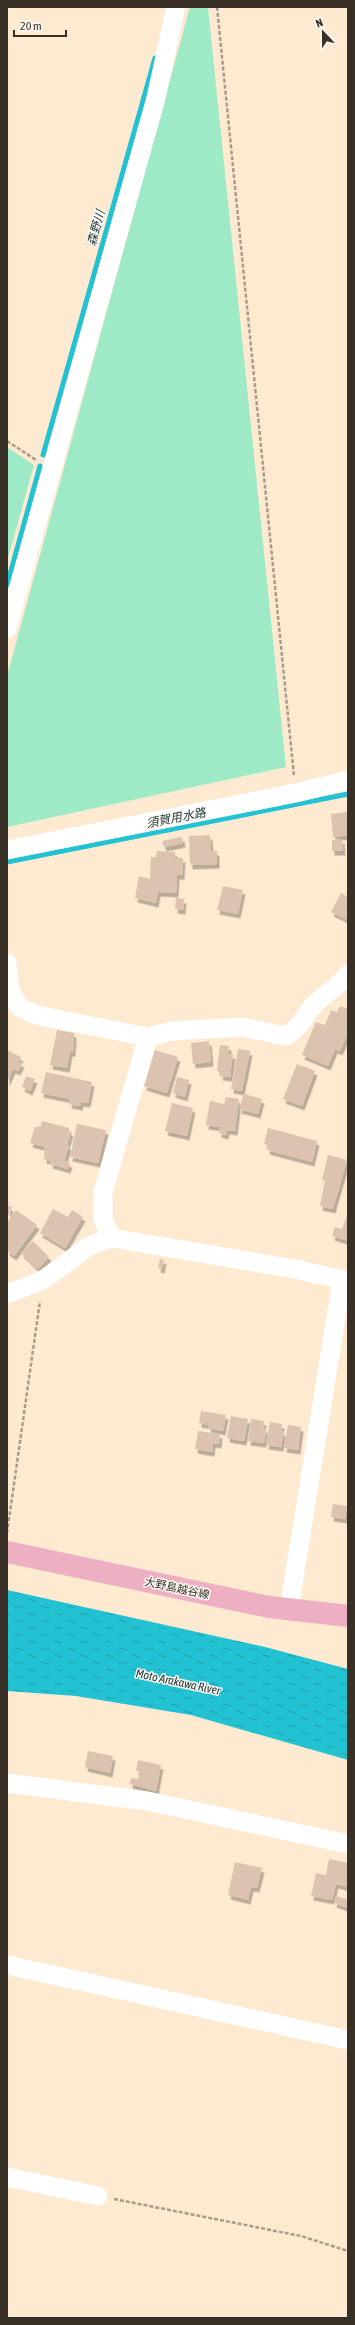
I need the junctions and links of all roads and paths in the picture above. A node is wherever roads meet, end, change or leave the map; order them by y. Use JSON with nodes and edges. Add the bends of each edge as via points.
{"nodes":[{"id":1,"x":176,"y":7,"type":"edge"},
{"id":2,"x":217,"y":7,"type":"edge"},
{"id":3,"x":7,"y":441,"type":"edge"},
{"id":4,"x":38,"y":461,"type":"dead end"},
{"id":5,"x":7,"y":629,"type":"edge"},
{"id":6,"x":348,"y":780,"type":"edge"},
{"id":7,"x":296,"y":793,"type":"junction"},
{"id":8,"x":7,"y":850,"type":"edge"},
{"id":9,"x":7,"y":963,"type":"edge"},
{"id":10,"x":348,"y":974,"type":"edge"},
{"id":11,"x":148,"y":1037,"type":"junction"},
{"id":12,"x":111,"y":1238,"type":"junction"},
{"id":13,"x":43,"y":1280,"type":"junction"},
{"id":14,"x":345,"y":1280,"type":"edge"},
{"id":15,"x":7,"y":1294,"type":"edge"},
{"id":16,"x":7,"y":1534,"type":"edge"},
{"id":17,"x":7,"y":1552,"type":"edge"},
{"id":18,"x":289,"y":1610,"type":"junction"},
{"id":19,"x":348,"y":1616,"type":"edge"},
{"id":20,"x":7,"y":1783,"type":"edge"},
{"id":21,"x":348,"y":1844,"type":"edge"},
{"id":22,"x":7,"y":1965,"type":"edge"},
{"id":23,"x":348,"y":2040,"type":"edge"},
{"id":24,"x":7,"y":2177,"type":"edge"},
{"id":25,"x":98,"y":2196,"type":"joint"},
{"id":26,"x":348,"y":2251,"type":"edge"}],
"edges":[{"from":1,"to":5,"type":"street","via":[[155,102]]},
{"from":2,"to":7,"type":"path"},
{"from":3,"to":4,"type":"path"},
{"from":6,"to":7,"type":"street"},
{"from":7,"to":8,"type":"street"},
{"from":9,"to":11,"type":"street","via":[[10,990],[19,1007],[36,1014]]},
{"from":10,"to":11,"type":"street","via":[[339,986],[314,1005],[294,1032],[286,1036],[241,1027],[172,1031]]},
{"from":11,"to":12,"type":"street","via":[[103,1192],[103,1219]]},
{"from":12,"to":13,"type":"street","via":[[89,1246]]},
{"from":12,"to":14,"type":"street"},
{"from":13,"to":15,"type":"street"},
{"from":13,"to":16,"type":"path"},
{"from":14,"to":18,"type":"street"},
{"from":17,"to":18,"type":"main road","name":"大野島越谷線","via":[[269,1608]]},
{"from":18,"to":19,"type":"main road","name":"大野島越谷線"},
{"from":20,"to":21,"type":"street","via":[[147,1801]]},
{"from":22,"to":23,"type":"street"},
{"from":24,"to":25,"type":"street"},
{"from":25,"to":26,"type":"path","via":[[300,2236]]}]}
